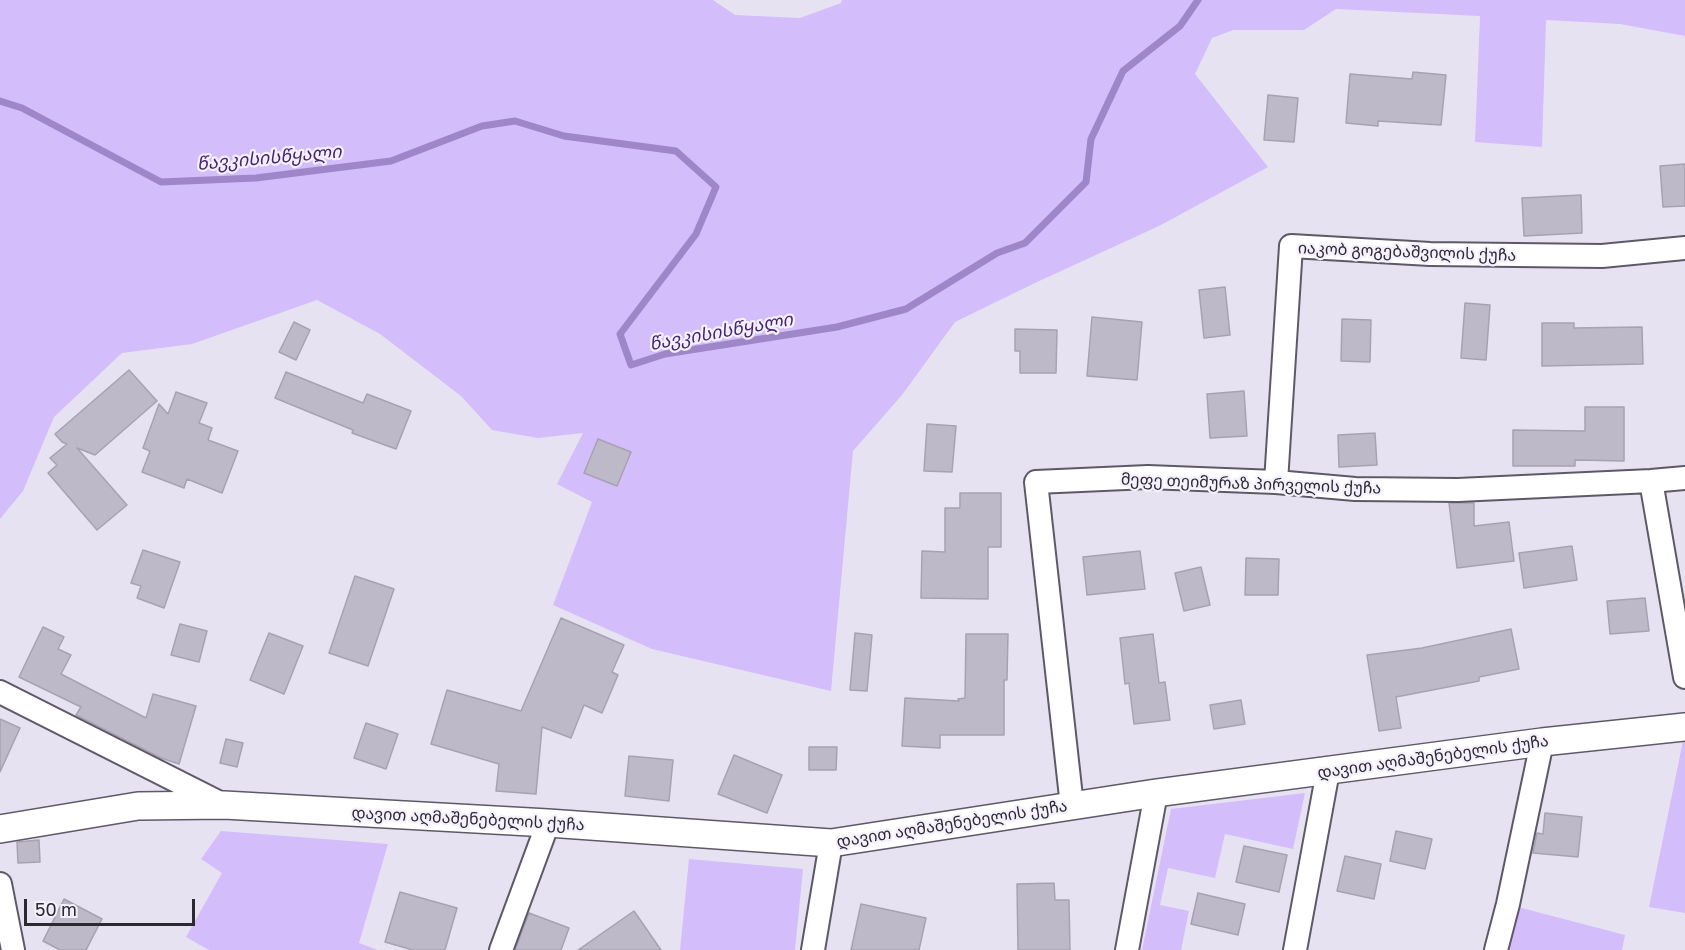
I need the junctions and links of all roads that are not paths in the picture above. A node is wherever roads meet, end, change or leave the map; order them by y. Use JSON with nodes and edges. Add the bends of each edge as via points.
{"nodes":[{"id":1,"x":1685,"y":248,"type":"edge"},
{"id":2,"x":1685,"y":478,"type":"edge"},
{"id":3,"x":1651,"y":481,"type":"junction"},
{"id":4,"x":1276,"y":482,"type":"junction"},
{"id":5,"x":1685,"y":677,"type":"edge"},
{"id":6,"x":0,"y":692,"type":"edge"},
{"id":7,"x":1685,"y":727,"type":"edge"},
{"id":8,"x":1542,"y":742,"type":"junction"},
{"id":9,"x":1328,"y":771,"type":"junction"},
{"id":10,"x":1156,"y":793,"type":"junction"},
{"id":11,"x":224,"y":805,"type":"junction"},
{"id":12,"x":1072,"y":806,"type":"junction"},
{"id":13,"x":548,"y":823,"type":"junction"},
{"id":14,"x":0,"y":828,"type":"edge"},
{"id":15,"x":831,"y":843,"type":"junction"},
{"id":16,"x":0,"y":884,"type":"edge"},
{"id":17,"x":13,"y":950,"type":"edge"},
{"id":18,"x":501,"y":950,"type":"edge"},
{"id":19,"x":813,"y":950,"type":"edge"},
{"id":20,"x":1127,"y":950,"type":"edge"},
{"id":21,"x":1294,"y":950,"type":"edge"},
{"id":22,"x":1496,"y":950,"type":"edge"}],
"edges":[{"from":1,"to":4,"type":"street","name":"იაკობ გოგებაშვილის ქუჩა","via":[[1602,256],[1430,254],[1292,246]]},
{"from":2,"to":3,"type":"street","name":"მეფე თეიმურაზ პირველის ქუჩა"},
{"from":3,"to":4,"type":"street","name":"მეფე თეიმურაზ პირველის ქუჩა","via":[[1458,490],[1355,489]]},
{"from":3,"to":5,"type":"street"},
{"from":4,"to":12,"type":"street","name":"მეფე თეიმურაზ პირველის ქუჩა","via":[[1148,477],[1036,482]]},
{"from":6,"to":11,"type":"street"},
{"from":7,"to":8,"type":"street","name":"დავით აღმაშენებელის ქუჩა"},
{"from":8,"to":9,"type":"street","name":"დავით აღმაშენებელის ქუჩა"},
{"from":8,"to":22,"type":"street"},
{"from":9,"to":10,"type":"street","name":"დავით აღმაშენებელის ქუჩა"},
{"from":9,"to":21,"type":"street"},
{"from":10,"to":12,"type":"street","name":"დავით აღმაშენებელის ქუჩა"},
{"from":10,"to":20,"type":"street"},
{"from":11,"to":13,"type":"street","name":"დავით აღმაშენებელის ქუჩა"},
{"from":11,"to":14,"type":"street","name":"დავით აღმაშენებელის ქუჩა","via":[[138,806]]},
{"from":12,"to":15,"type":"street","name":"დავით აღმაშენებელის ქუჩა"},
{"from":13,"to":15,"type":"street","name":"დავით აღმაშენებელის ქუჩა"},
{"from":13,"to":18,"type":"street"},
{"from":15,"to":19,"type":"street"},
{"from":16,"to":17,"type":"street"}]}
